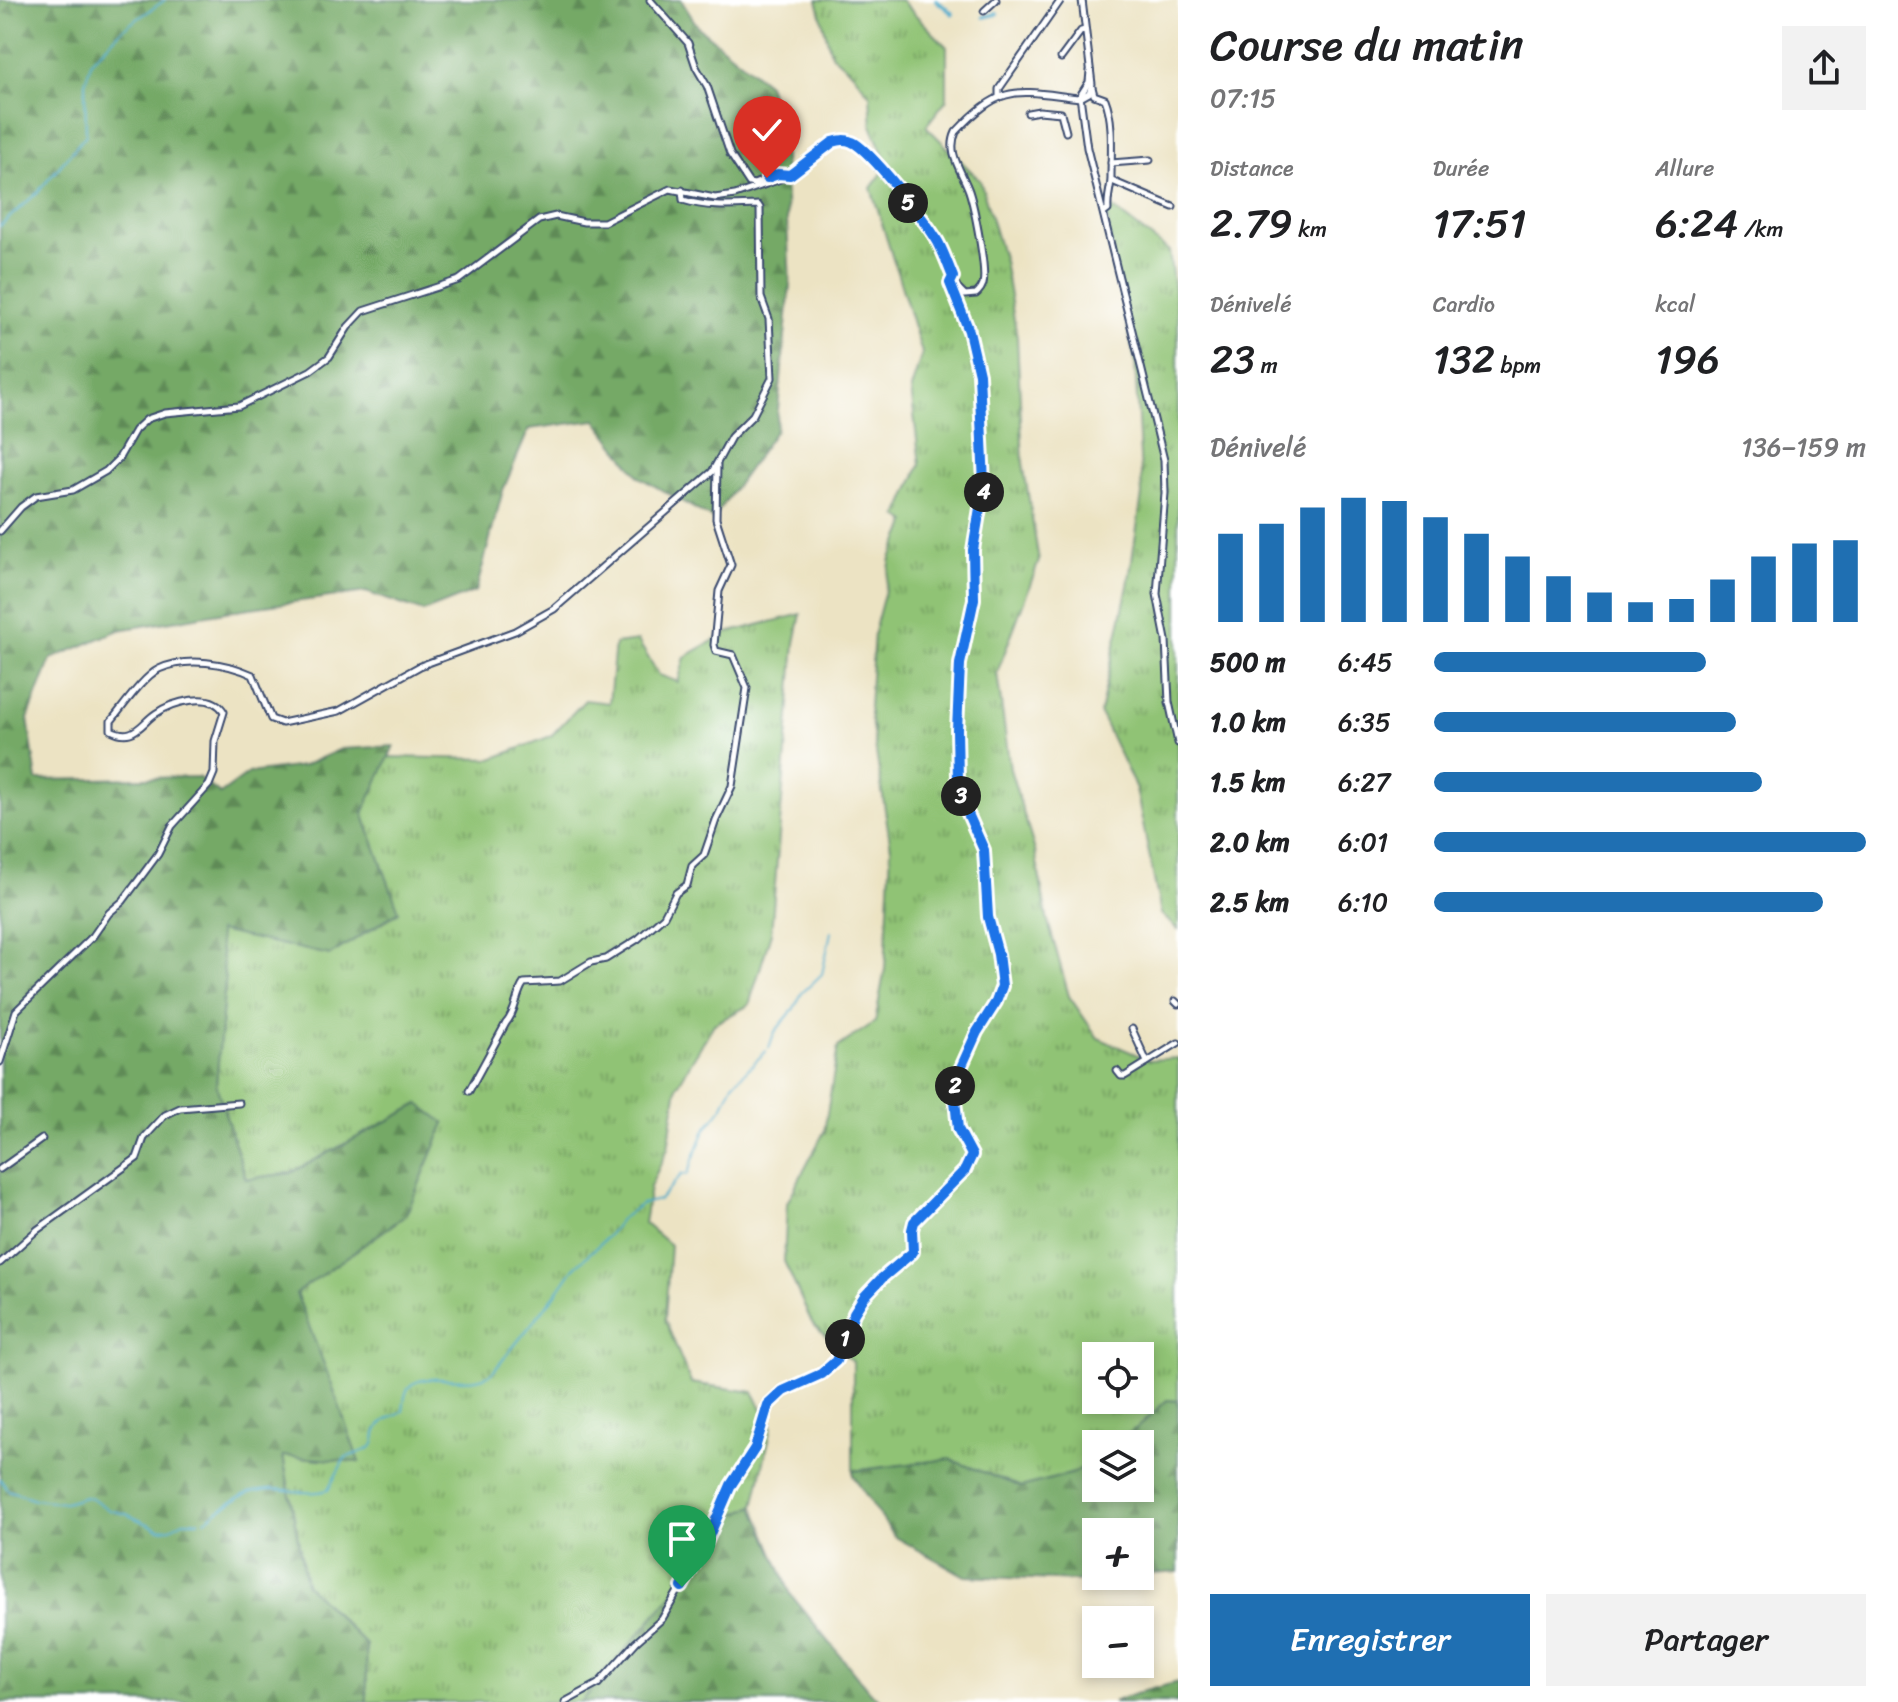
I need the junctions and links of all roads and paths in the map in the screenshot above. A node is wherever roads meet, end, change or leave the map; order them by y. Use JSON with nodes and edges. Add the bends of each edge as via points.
{"nodes":[{"id":1,"x":650,"y":0,"type":"edge"},
{"id":2,"x":996,"y":0,"type":"edge"},
{"id":3,"x":1061,"y":0,"type":"edge"},
{"id":4,"x":1082,"y":0,"type":"edge"},
{"id":5,"x":984,"y":11,"type":"dead end"},
{"id":6,"x":1085,"y":30,"type":"junction"},
{"id":7,"x":1061,"y":58,"type":"dead end"},
{"id":8,"x":1090,"y":71,"type":"junction"},
{"id":9,"x":1092,"y":87,"type":"junction"},
{"id":10,"x":999,"y":95,"type":"junction"},
{"id":11,"x":1081,"y":95,"type":"junction"},
{"id":12,"x":1028,"y":113,"type":"dead end"},
{"id":13,"x":1066,"y":132,"type":"dead end"},
{"id":14,"x":1150,"y":160,"type":"dead end"},
{"id":15,"x":1111,"y":163,"type":"junction"},
{"id":16,"x":790,"y":175,"type":"junction"},
{"id":17,"x":1112,"y":181,"type":"junction"},
{"id":18,"x":682,"y":190,"type":"junction"},
{"id":19,"x":1173,"y":207,"type":"dead end"},
{"id":20,"x":1105,"y":212,"type":"junction"},
{"id":21,"x":953,"y":277,"type":"junction"},
{"id":22,"x":965,"y":295,"type":"junction"},
{"id":23,"x":958,"y":303,"type":"junction"},
{"id":24,"x":716,"y":465,"type":"junction"},
{"id":25,"x":0,"y":531,"type":"edge"},
{"id":26,"x":1178,"y":743,"type":"edge"},
{"id":27,"x":1132,"y":1029,"type":"dead end"},
{"id":28,"x":1178,"y":1043,"type":"edge"},
{"id":29,"x":0,"y":1062,"type":"edge"},
{"id":30,"x":1147,"y":1062,"type":"junction"},
{"id":31,"x":1117,"y":1071,"type":"dead end"},
{"id":32,"x":469,"y":1091,"type":"dead end"},
{"id":33,"x":239,"y":1103,"type":"dead end"},
{"id":34,"x":42,"y":1139,"type":"dead end"},
{"id":35,"x":0,"y":1169,"type":"edge"},
{"id":36,"x":0,"y":1263,"type":"edge"},
{"id":37,"x":565,"y":1702,"type":"edge"}],
"edges":[{"from":1,"to":16,"type":"street","via":[[688,43],[730,154],[749,183]]},
{"from":2,"to":5,"type":"street"},
{"from":3,"to":10,"type":"street"},
{"from":4,"to":6,"type":"street"},
{"from":6,"to":7,"type":"street"},
{"from":6,"to":8,"type":"street"},
{"from":8,"to":9,"type":"street"},
{"from":8,"to":11,"type":"street"},
{"from":9,"to":11,"type":"street"},
{"from":9,"to":15,"type":"street","via":[[1094,95],[1107,103]]},
{"from":10,"to":11,"type":"street"},
{"from":10,"to":22,"type":"street","via":[[953,138],[953,153],[971,198],[983,271],[980,290]]},
{"from":11,"to":20,"type":"street","via":[[1087,148]]},
{"from":12,"to":13,"type":"street","via":[[1061,113]]},
{"from":14,"to":15,"type":"street"},
{"from":15,"to":17,"type":"street"},
{"from":16,"to":18,"type":"street","via":[[725,197]]},
{"from":16,"to":21,"type":"street","via":[[833,142],[856,144],[928,227]]},
{"from":17,"to":19,"type":"street"},
{"from":17,"to":20,"type":"street"},
{"from":18,"to":24,"type":"street","via":[[683,200],[697,205],[760,208],[761,297],[769,319],[772,378],[753,415],[731,437]]},
{"from":18,"to":25,"type":"street","via":[[661,192],[604,222],[556,216],[539,220],[459,280],[363,311],[329,357],[310,371],[239,406],[147,419],[106,471],[73,490],[36,496]]},
{"from":20,"to":26,"type":"street","via":[[1164,460],[1157,594]]},
{"from":21,"to":22,"type":"street"},
{"from":21,"to":23,"type":"street","via":[[950,283]]},
{"from":22,"to":23,"type":"street"},
{"from":23,"to":37,"type":"street","via":[[979,374],[984,484],[973,550],[974,599],[960,664],[958,779],[984,850],[988,917],[1002,986],[954,1091],[958,1129],[972,1157],[914,1222],[909,1258],[864,1297],[836,1361],[768,1405],[749,1460],[662,1619],[606,1677]]},
{"from":24,"to":29,"type":"street","via":[[665,515],[544,615],[420,666],[339,711],[282,723],[271,719],[253,675],[240,669],[211,662],[159,669],[111,721],[111,730],[131,733],[159,711],[201,699],[213,701],[224,712],[215,741],[214,773],[123,901],[16,1011]]},
{"from":24,"to":32,"type":"street","via":[[716,519],[731,565],[719,591],[714,645],[716,651],[733,655],[747,688],[730,793],[704,855],[692,866],[687,885],[664,916],[638,939],[566,979],[524,983],[514,1015]]},
{"from":27,"to":30,"type":"street"},
{"from":28,"to":30,"type":"street"},
{"from":30,"to":31,"type":"street","via":[[1125,1076]]},
{"from":33,"to":36,"type":"street","via":[[180,1108],[165,1115],[144,1138],[137,1158]]},
{"from":34,"to":35,"type":"street"}]}
